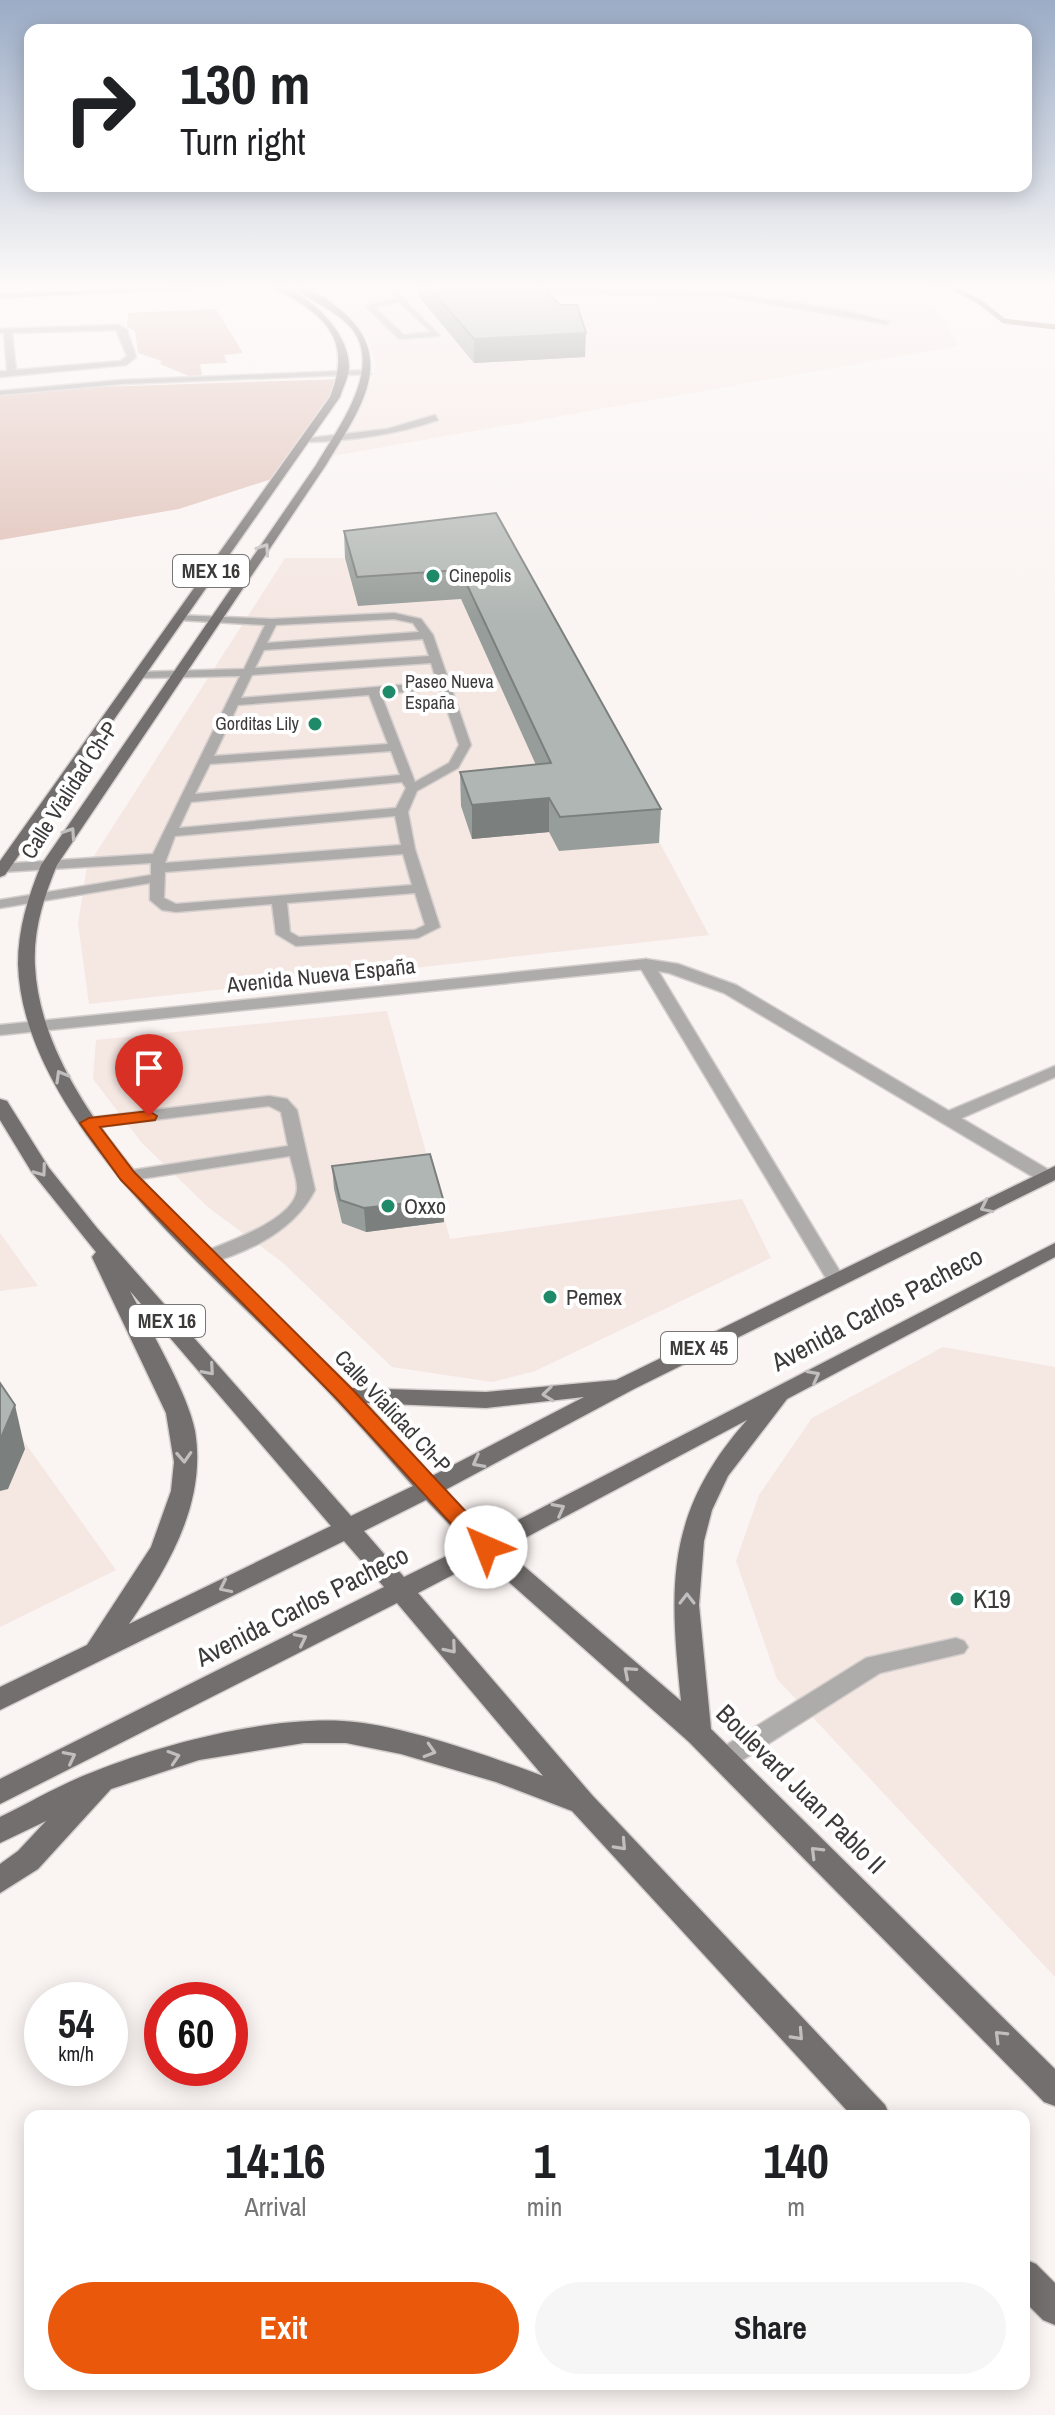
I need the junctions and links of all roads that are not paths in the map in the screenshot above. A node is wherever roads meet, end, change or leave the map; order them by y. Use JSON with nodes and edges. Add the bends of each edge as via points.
{"nodes":[{"id":1,"x":335,"y":396,"type":"edge"},
{"id":2,"x":362,"y":396,"type":"edge"},
{"id":3,"x":435,"y":418,"type":"dead end"},
{"id":4,"x":305,"y":439,"type":"junction"},
{"id":5,"x":336,"y":439,"type":"junction"},
{"id":6,"x":179,"y":617,"type":"junction"},
{"id":7,"x":217,"y":619,"type":"junction"},
{"id":8,"x":272,"y":622,"type":"junction"},
{"id":9,"x":427,"y":635,"type":"junction"},
{"id":10,"x":260,"y":647,"type":"junction"},
{"id":11,"x":435,"y":659,"type":"junction"},
{"id":12,"x":249,"y":672,"type":"junction"},
{"id":13,"x":139,"y":675,"type":"junction"},
{"id":14,"x":176,"y":676,"type":"junction"},
{"id":15,"x":444,"y":685,"type":"junction"},
{"id":16,"x":374,"y":691,"type":"junction"},
{"id":17,"x":233,"y":702,"type":"junction"},
{"id":18,"x":395,"y":747,"type":"junction"},
{"id":19,"x":206,"y":760,"type":"junction"},
{"id":20,"x":409,"y":783,"type":"junction"},
{"id":21,"x":185,"y":799,"type":"junction"},
{"id":22,"x":401,"y":812,"type":"junction"},
{"id":23,"x":169,"y":833,"type":"junction"},
{"id":24,"x":408,"y":849,"type":"junction"},
{"id":25,"x":49,"y":865,"type":"junction"},
{"id":26,"x":157,"y":868,"type":"junction"},
{"id":27,"x":1,"y":870,"type":"edge"},
{"id":28,"x":422,"y":888,"type":"junction"},
{"id":29,"x":33,"y":898,"type":"junction"},
{"id":30,"x":279,"y":900,"type":"junction"},
{"id":31,"x":0,"y":904,"type":"edge"},
{"id":32,"x":646,"y":964,"type":"junction"},
{"id":33,"x":38,"y":1026,"type":"junction"},
{"id":34,"x":0,"y":1030,"type":"edge"},
{"id":35,"x":1055,"y":1071,"type":"edge"},
{"id":36,"x":0,"y":1105,"type":"edge"},
{"id":37,"x":947,"y":1118,"type":"junction"},
{"id":38,"x":89,"y":1123,"type":"junction"},
{"id":39,"x":296,"y":1150,"type":"junction"},
{"id":40,"x":1051,"y":1174,"type":"edge"},
{"id":41,"x":127,"y":1176,"type":"junction"},
{"id":42,"x":90,"y":1232,"type":"junction"},
{"id":43,"x":1055,"y":1249,"type":"edge"},
{"id":44,"x":206,"y":1258,"type":"junction"},
{"id":45,"x":836,"y":1280,"type":"junction"},
{"id":46,"x":626,"y":1384,"type":"junction"},
{"id":47,"x":783,"y":1392,"type":"junction"},
{"id":48,"x":346,"y":1395,"type":"junction"},
{"id":49,"x":429,"y":1488,"type":"junction"},
{"id":50,"x":346,"y":1528,"type":"junction"},
{"id":51,"x":486,"y":1547,"type":"junction"},
{"id":52,"x":400,"y":1589,"type":"junction"},
{"id":53,"x":956,"y":1647,"type":"dead end"},
{"id":54,"x":97,"y":1649,"type":"junction"},
{"id":55,"x":1,"y":1698,"type":"edge"},
{"id":56,"x":698,"y":1733,"type":"junction"},
{"id":57,"x":724,"y":1759,"type":"junction"},
{"id":58,"x":102,"y":1780,"type":"junction"},
{"id":59,"x":0,"y":1792,"type":"edge"},
{"id":60,"x":582,"y":1803,"type":"junction"},
{"id":61,"x":0,"y":1831,"type":"edge"},
{"id":62,"x":0,"y":1880,"type":"edge"},
{"id":63,"x":1055,"y":2091,"type":"edge"},
{"id":64,"x":868,"y":2110,"type":"edge"},
{"id":65,"x":1030,"y":2282,"type":"edge"},
{"id":66,"x":1055,"y":2308,"type":"edge"}],
"edges":[{"from":1,"to":4,"type":"main road","name":"Calle Vialidad Ch-P","number":"MEX 16"},
{"from":2,"to":5,"type":"main road","name":"Calle Vialidad Ch-P","number":"MEX 16"},
{"from":3,"to":5,"type":"lane"},
{"from":4,"to":5,"type":"lane"},
{"from":4,"to":6,"type":"main road","name":"Calle Vialidad Ch-P","number":"MEX 16"},
{"from":7,"to":5,"type":"main road","name":"Calle Vialidad Ch-P","number":"MEX 16","one_way":true},
{"from":6,"to":7,"type":"lane"},
{"from":6,"to":13,"type":"main road","name":"Calle Vialidad Ch-P","number":"MEX 16"},
{"from":7,"to":8,"type":"lane"},
{"from":7,"to":14,"type":"main road","name":"Calle Vialidad Ch-P","number":"MEX 16"},
{"from":8,"to":9,"type":"lane","via":[[394,616],[417,621]]},
{"from":8,"to":10,"type":"lane"},
{"from":9,"to":10,"type":"lane"},
{"from":9,"to":11,"type":"lane"},
{"from":10,"to":12,"type":"lane"},
{"from":11,"to":12,"type":"lane"},
{"from":11,"to":15,"type":"lane"},
{"from":12,"to":14,"type":"lane"},
{"from":12,"to":17,"type":"lane"},
{"from":13,"to":14,"type":"lane"},
{"from":13,"to":27,"type":"main road","name":"Calle Vialidad Ch-P","number":"MEX 16"},
{"from":25,"to":14,"type":"main road","name":"Calle Vialidad Ch-P","number":"MEX 16","one_way":true},
{"from":15,"to":16,"type":"lane"},
{"from":15,"to":20,"type":"lane","via":[[465,745],[463,754],[454,765]]},
{"from":16,"to":17,"type":"lane"},
{"from":16,"to":18,"type":"lane"},
{"from":17,"to":19,"type":"lane"},
{"from":18,"to":19,"type":"lane"},
{"from":18,"to":20,"type":"lane"},
{"from":19,"to":21,"type":"lane"},
{"from":20,"to":21,"type":"lane"},
{"from":20,"to":22,"type":"lane"},
{"from":21,"to":23,"type":"lane"},
{"from":22,"to":23,"type":"lane"},
{"from":22,"to":24,"type":"lane"},
{"from":23,"to":26,"type":"lane"},
{"from":24,"to":26,"type":"lane"},
{"from":24,"to":28,"type":"lane"},
{"from":25,"to":26,"type":"lane"},
{"from":25,"to":27,"type":"lane"},
{"from":25,"to":29,"type":"main road","name":"Calle Vialidad Ch-P","number":"MEX 16"},
{"from":26,"to":29,"type":"lane"},
{"from":26,"to":30,"type":"lane","via":[[157,900],[167,907]]},
{"from":28,"to":30,"type":"lane"},
{"from":28,"to":30,"type":"lane","via":[[433,927],[418,934],[296,942],[283,934]]},
{"from":29,"to":31,"type":"lane"},
{"from":29,"to":33,"type":"main road","name":"Calle Vialidad Ch-P","number":"MEX 16","via":[[26,957]]},
{"from":32,"to":33,"type":"street","name":"Avenida Nueva España"},
{"from":32,"to":37,"type":"street","name":"Avenida Nueva España","via":[[730,989]]},
{"from":32,"to":45,"type":"lane"},
{"from":33,"to":34,"type":"street","name":"Avenida Nueva España"},
{"from":38,"to":33,"type":"main road","name":"Calle Vialidad Ch-P","number":"MEX 16","one_way":true},
{"from":35,"to":37,"type":"lane"},
{"from":36,"to":42,"type":"main road","number":"MEX 16","one_way":true,"via":[[41,1171]]},
{"from":37,"to":40,"type":"street","name":"Avenida Nueva España"},
{"from":38,"to":39,"type":"lane","via":[[269,1101],[289,1110]]},
{"from":38,"to":41,"type":"main road","name":"Calle Vialidad Ch-P","number":"MEX 16"},
{"from":39,"to":41,"type":"lane"},
{"from":39,"to":44,"type":"lane","via":[[306,1190],[295,1213]]},
{"from":40,"to":45,"type":"main road","name":"Avenida Carlos Pacheco","number":"MEX 45","one_way":true},
{"from":41,"to":44,"type":"main road","name":"Calle Vialidad Ch-P","number":"MEX 16"},
{"from":42,"to":50,"type":"main road","number":"MEX 16","one_way":true},
{"from":42,"to":54,"type":"main road","one_way":true,"via":[[183,1430],[185,1477],[177,1517],[155,1564]]},
{"from":47,"to":43,"type":"main road","name":"Avenida Carlos Pacheco","one_way":true},
{"from":44,"to":48,"type":"main road","name":"Calle Vialidad Ch-P","number":"MEX 16"},
{"from":45,"to":46,"type":"main road","name":"Avenida Carlos Pacheco","number":"MEX 45"},
{"from":46,"to":48,"type":"main road","one_way":true,"via":[[486,1400]]},
{"from":46,"to":49,"type":"main road","name":"Avenida Carlos Pacheco","number":"MEX 45","one_way":true},
{"from":51,"to":47,"type":"main road","name":"Avenida Carlos Pacheco","one_way":true},
{"from":56,"to":47,"type":"main road","one_way":true,"via":[[687,1609],[687,1568],[696,1524],[713,1481]]},
{"from":48,"to":49,"type":"main road","name":"Calle Vialidad Ch-P","number":"MEX 16"},
{"from":49,"to":50,"type":"main road","name":"Avenida Carlos Pacheco","number":"MEX 45"},
{"from":49,"to":51,"type":"main road","name":"Calle Vialidad Ch-P","number":"MEX 16"},
{"from":50,"to":52,"type":"main road","number":"MEX 16"},
{"from":50,"to":54,"type":"main road","name":"Avenida Carlos Pacheco","number":"MEX 45","one_way":true},
{"from":51,"to":52,"type":"main road","name":"Avenida Carlos Pacheco"},
{"from":56,"to":51,"type":"main road","name":"Boulevard Juan Pablo II","one_way":true},
{"from":59,"to":52,"type":"main road","name":"Avenida Carlos Pacheco","one_way":true},
{"from":52,"to":60,"type":"main road","one_way":true},
{"from":53,"to":57,"type":"lane","via":[[874,1665]]},
{"from":54,"to":55,"type":"main road","name":"Avenida Carlos Pacheco","number":"MEX 45"},
{"from":56,"to":57,"type":"main road","name":"Boulevard Juan Pablo II"},
{"from":63,"to":57,"type":"main road","name":"Boulevard Juan Pablo II","one_way":true},
{"from":58,"to":60,"type":"main road","one_way":true,"via":[[199,1749],[304,1732],[346,1732],[500,1772]]},
{"from":58,"to":61,"type":"main road"},
{"from":58,"to":62,"type":"main road","via":[[28,1860]]},
{"from":60,"to":64,"type":"main road","one_way":true},
{"from":65,"to":66,"type":"main road"}]}
